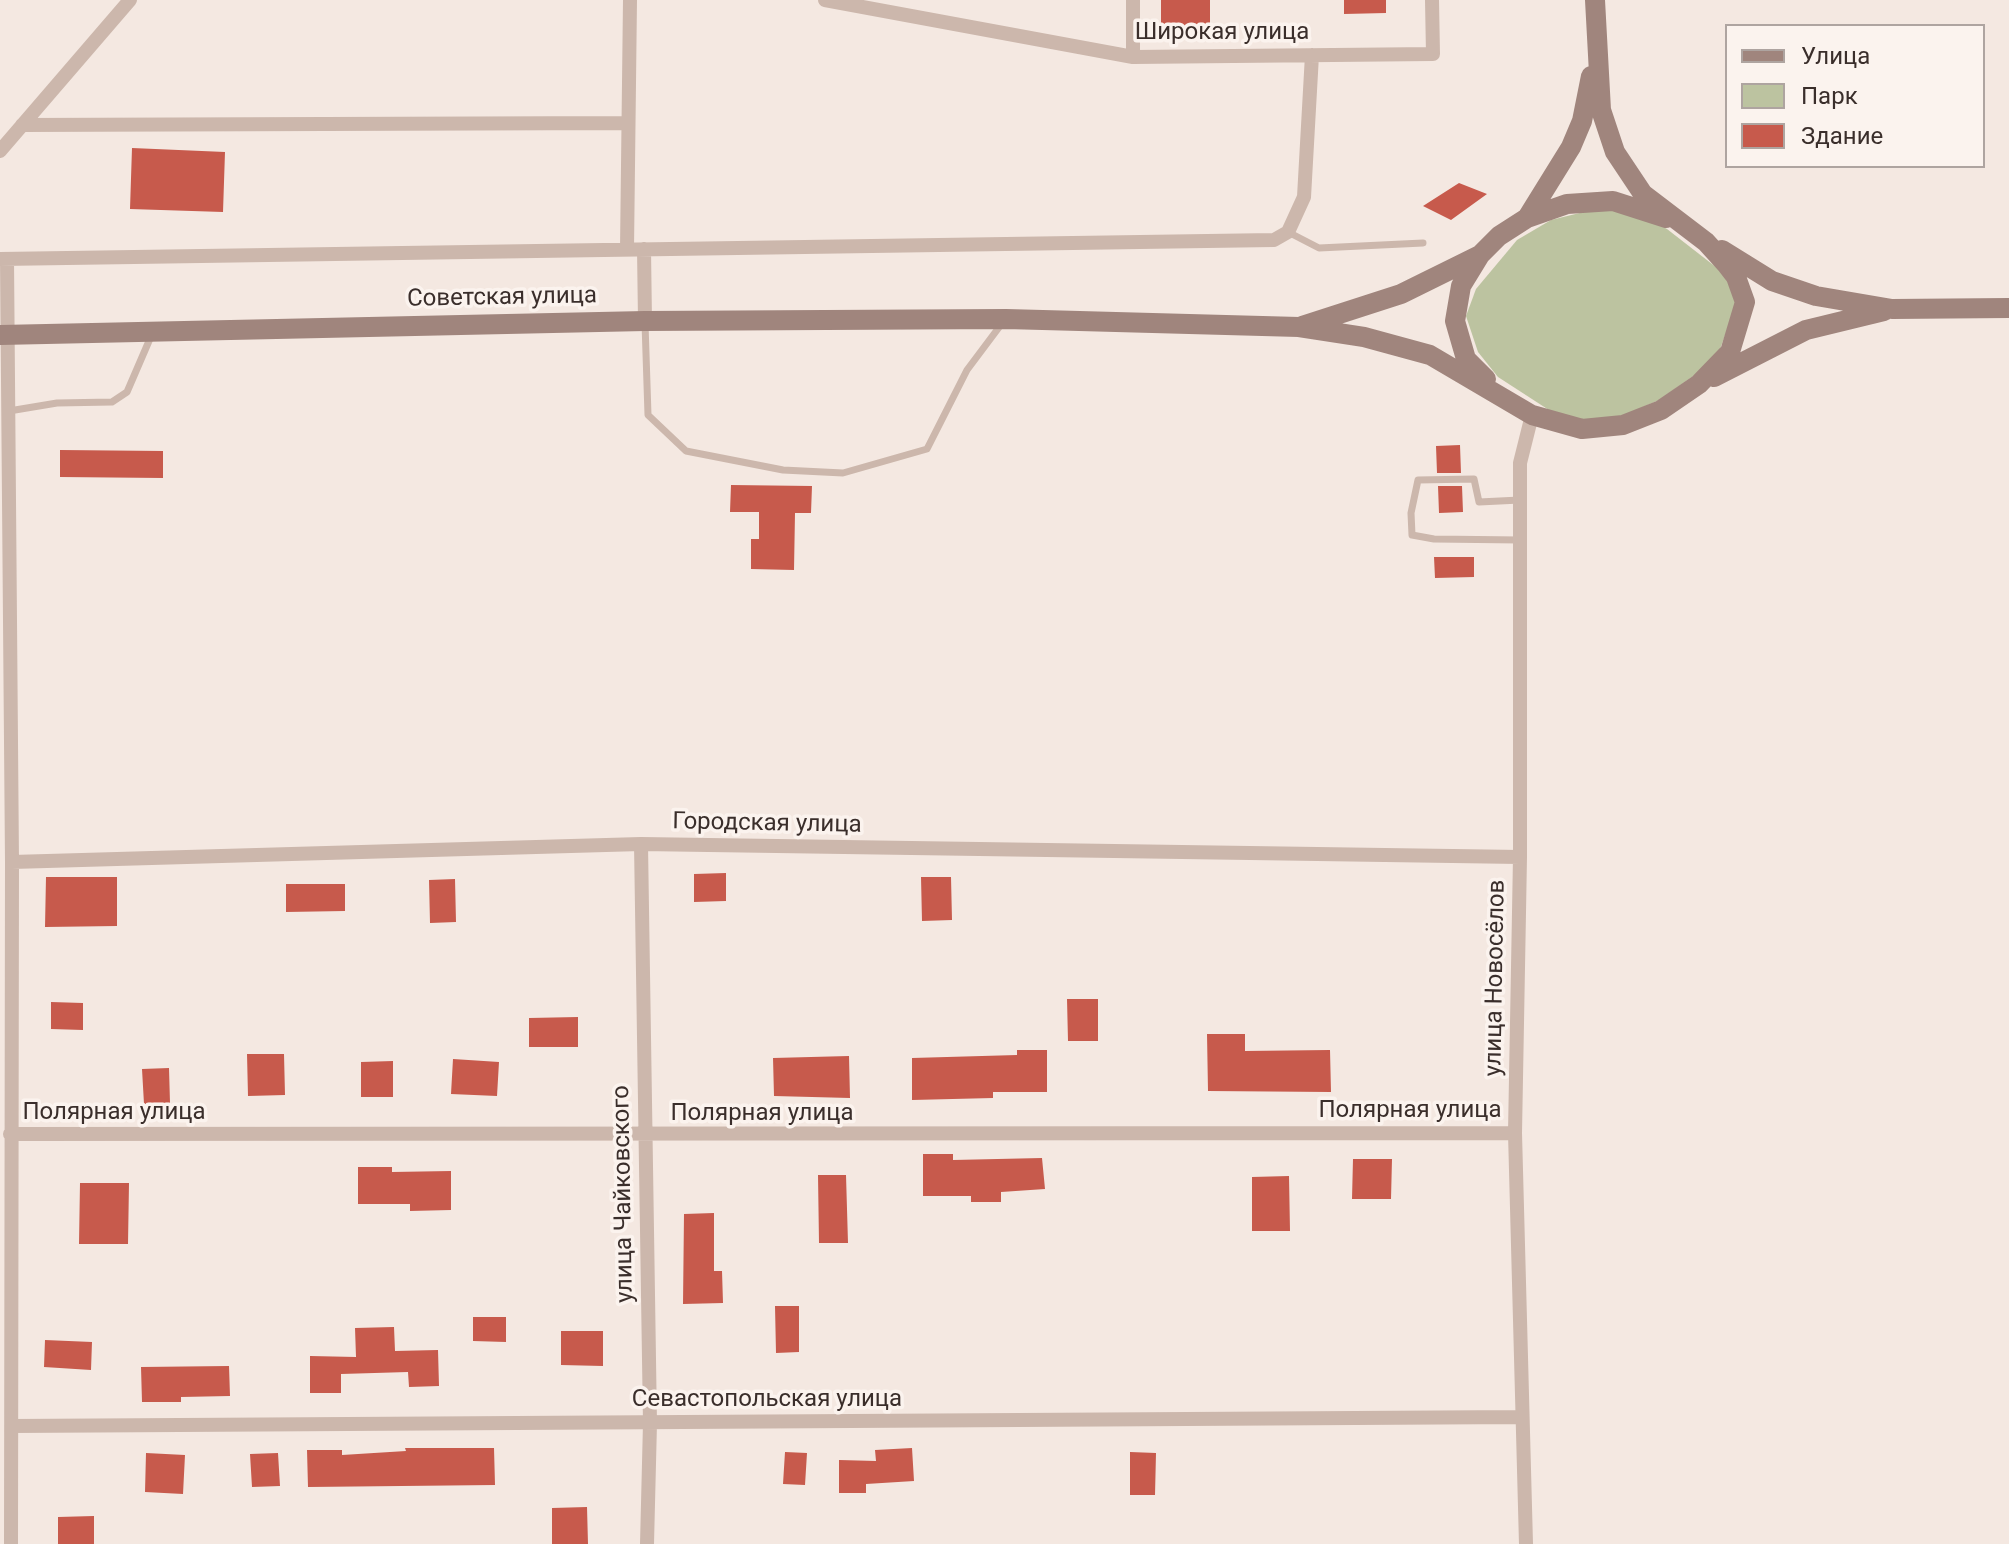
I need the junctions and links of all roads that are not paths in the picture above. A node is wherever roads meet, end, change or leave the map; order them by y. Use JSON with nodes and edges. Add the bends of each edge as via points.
{"nodes":[{"id":1,"x":130,"y":0,"type":"edge"},
{"id":2,"x":630,"y":0,"type":"edge"},
{"id":3,"x":825,"y":0,"type":"edge"},
{"id":4,"x":1133,"y":0,"type":"edge"},
{"id":5,"x":1432,"y":0,"type":"edge"},
{"id":6,"x":1595,"y":0,"type":"edge"},
{"id":7,"x":1596,"y":53,"type":"junction"},
{"id":8,"x":1312,"y":55,"type":"junction"},
{"id":9,"x":1133,"y":57,"type":"junction"},
{"id":10,"x":628,"y":123,"type":"junction"},
{"id":11,"x":22,"y":125,"type":"junction"},
{"id":12,"x":0,"y":151,"type":"edge"},
{"id":13,"x":1527,"y":218,"type":"junction"},
{"id":14,"x":1677,"y":222,"type":"junction"},
{"id":15,"x":1288,"y":232,"type":"junction"},
{"id":16,"x":1706,"y":242,"type":"junction"},
{"id":17,"x":1423,"y":243,"type":"dead end"},
{"id":18,"x":627,"y":249,"type":"junction"},
{"id":19,"x":644,"y":249,"type":"junction"},
{"id":20,"x":1480,"y":255,"type":"junction"},
{"id":21,"x":3,"y":259,"type":"edge"},
{"id":22,"x":2009,"y":308,"type":"edge"},
{"id":23,"x":1892,"y":309,"type":"junction"},
{"id":24,"x":1006,"y":319,"type":"junction"},
{"id":25,"x":645,"y":321,"type":"junction"},
{"id":26,"x":1299,"y":327,"type":"junction"},
{"id":27,"x":153,"y":331,"type":"junction"},
{"id":28,"x":4,"y":335,"type":"edge"},
{"id":29,"x":1699,"y":384,"type":"junction"},
{"id":30,"x":1505,"y":399,"type":"junction"},
{"id":31,"x":9,"y":411,"type":"junction"},
{"id":32,"x":1532,"y":415,"type":"junction"},
{"id":33,"x":1520,"y":500,"type":"junction"},
{"id":34,"x":1520,"y":540,"type":"junction"},
{"id":35,"x":641,"y":844,"type":"junction"},
{"id":36,"x":1520,"y":857,"type":"junction"},
{"id":37,"x":12,"y":862,"type":"junction"},
{"id":38,"x":1515,"y":1133,"type":"junction"},
{"id":39,"x":10,"y":1134,"type":"junction"},
{"id":40,"x":644,"y":1136,"type":"junction"},
{"id":41,"x":1522,"y":1417,"type":"junction"},
{"id":42,"x":650,"y":1423,"type":"junction"},
{"id":43,"x":12,"y":1426,"type":"junction"},
{"id":44,"x":11,"y":1544,"type":"edge"},
{"id":45,"x":647,"y":1544,"type":"edge"},
{"id":46,"x":1526,"y":1544,"type":"edge"}],
"edges":[{"from":1,"to":11,"type":"street"},
{"from":2,"to":10,"type":"street"},
{"from":3,"to":9,"type":"street","name":"Широкая улица"},
{"from":4,"to":9,"type":"street"},
{"from":5,"to":8,"type":"street","name":"Широкая улица","via":[[1433,54]]},
{"from":6,"to":7,"type":"main road"},
{"from":7,"to":13,"type":"main road","via":[[1582,121]]},
{"from":7,"to":14,"type":"main road","via":[[1601,110],[1615,152],[1643,194]]},
{"from":8,"to":9,"type":"street","name":"Широкая улица"},
{"from":8,"to":15,"type":"street","via":[[1304,197]]},
{"from":10,"to":11,"type":"street"},
{"from":10,"to":18,"type":"street"},
{"from":11,"to":12,"type":"street"},
{"from":13,"to":14,"type":"main road","via":[[1567,204],[1613,201]]},
{"from":13,"to":20,"type":"main road"},
{"from":14,"to":16,"type":"main road"},
{"from":15,"to":17,"type":"lane","via":[[1319,248]]},
{"from":15,"to":19,"type":"street","via":[[1274,240]]},
{"from":16,"to":23,"type":"main road","via":[[1772,281],[1816,296]]},
{"from":16,"to":29,"type":"main road","via":[[1736,277],[1745,302],[1730,352]]},
{"from":18,"to":19,"type":"street"},
{"from":18,"to":21,"type":"street"},
{"from":19,"to":25,"type":"street"},
{"from":20,"to":26,"type":"main road","via":[[1401,294]]},
{"from":20,"to":30,"type":"main road","via":[[1461,286],[1455,321],[1466,359]]},
{"from":21,"to":28,"type":"street"},
{"from":22,"to":23,"type":"main road"},
{"from":23,"to":29,"type":"main road","via":[[1806,330]]},
{"from":24,"to":25,"type":"main road","name":"Советская улица"},
{"from":24,"to":25,"type":"lane","via":[[967,370],[927,449],[843,473],[783,470],[686,451],[648,415]]},
{"from":24,"to":26,"type":"main road","name":"Советская улица"},
{"from":25,"to":27,"type":"main road","name":"Советская улица"},
{"from":26,"to":30,"type":"main road","via":[[1430,355]]},
{"from":27,"to":28,"type":"main road","name":"Советская улица"},
{"from":27,"to":31,"type":"lane","via":[[127,392],[112,402]]},
{"from":28,"to":31,"type":"street"},
{"from":29,"to":32,"type":"main road","via":[[1661,410],[1623,425],[1582,429]]},
{"from":30,"to":32,"type":"main road"},
{"from":31,"to":37,"type":"street"},
{"from":32,"to":33,"type":"street","name":"улица Новосёлов","via":[[1520,463]]},
{"from":33,"to":34,"type":"street","name":"улица Новосёлов"},
{"from":33,"to":34,"type":"lane","via":[[1479,502],[1474,479],[1418,480],[1411,513],[1412,535]]},
{"from":34,"to":36,"type":"street","name":"улица Новосёлов"},
{"from":35,"to":36,"type":"street","name":"Городская улица"},
{"from":35,"to":37,"type":"street","name":"Городская улица"},
{"from":35,"to":40,"type":"street","name":"улица Чайковского"},
{"from":36,"to":38,"type":"street","name":"улица Новосёлов"},
{"from":37,"to":39,"type":"street"},
{"from":38,"to":40,"type":"street","name":"Полярная улица"},
{"from":38,"to":41,"type":"street","name":"улица Новосёлов"},
{"from":39,"to":40,"type":"street","name":"Полярная улица"},
{"from":39,"to":43,"type":"street"},
{"from":40,"to":42,"type":"street","name":"улица Чайковского"},
{"from":41,"to":42,"type":"street","name":"Севастопольская улица"},
{"from":41,"to":46,"type":"street","name":"улица Новосёлов"},
{"from":42,"to":43,"type":"street","name":"Севастопольская улица"},
{"from":42,"to":45,"type":"street","name":"улица Чайковского"},
{"from":43,"to":44,"type":"street"}]}
